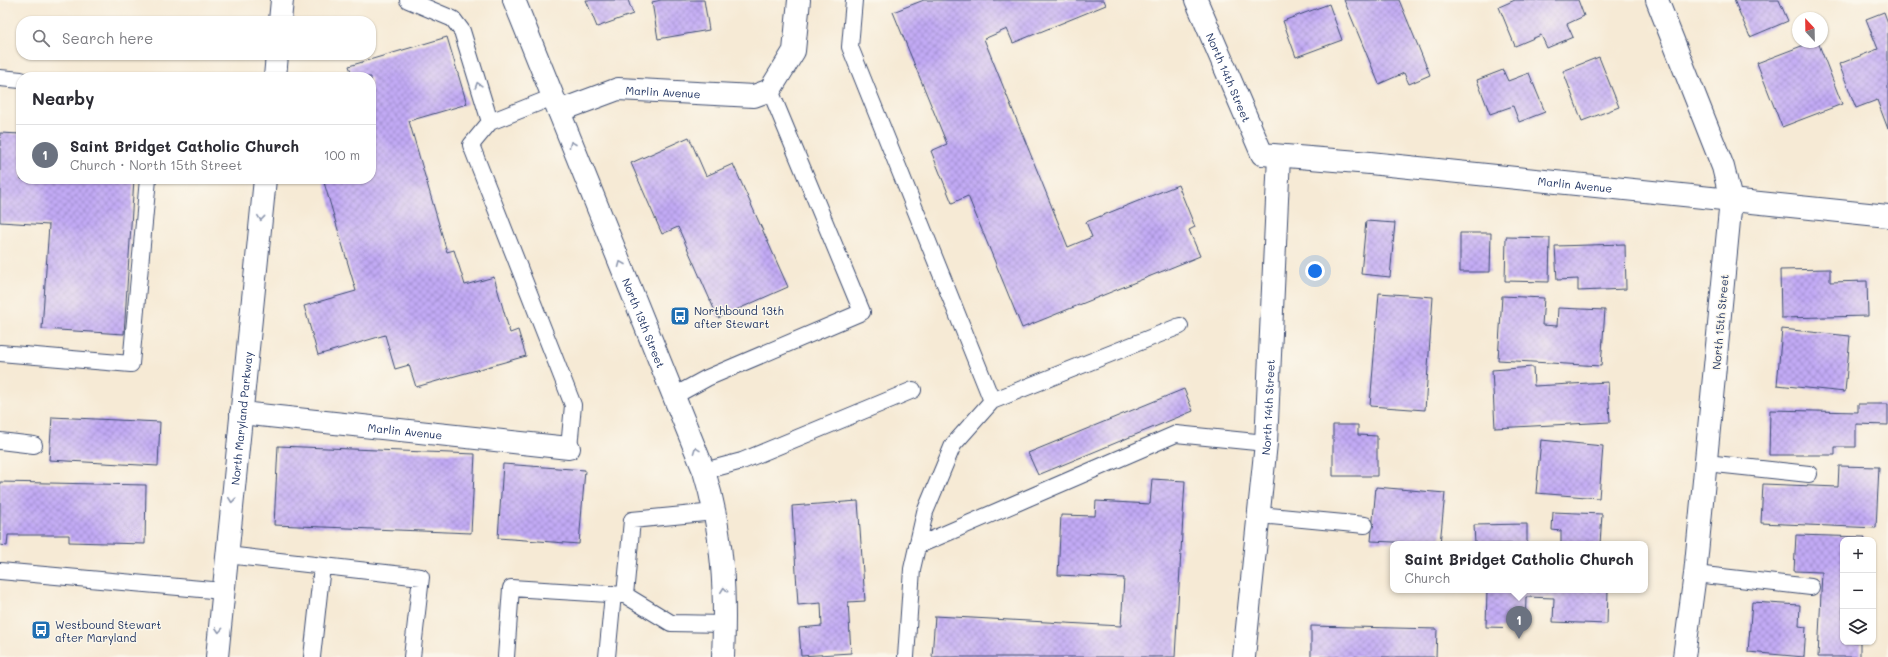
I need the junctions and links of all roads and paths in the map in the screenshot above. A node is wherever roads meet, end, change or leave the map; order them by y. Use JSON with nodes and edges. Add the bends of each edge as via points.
{"nodes":[{"id":1,"x":282,"y":0,"type":"edge"},
{"id":2,"x":408,"y":0,"type":"edge"},
{"id":3,"x":514,"y":0,"type":"edge"},
{"id":4,"x":799,"y":0,"type":"edge"},
{"id":5,"x":854,"y":0,"type":"edge"},
{"id":6,"x":1196,"y":0,"type":"edge"},
{"id":7,"x":1657,"y":0,"type":"edge"},
{"id":8,"x":280,"y":16,"type":"edge"},
{"id":9,"x":277,"y":60,"type":"edge"},
{"id":10,"x":275,"y":72,"type":"edge"},
{"id":11,"x":0,"y":78,"type":"edge"},
{"id":12,"x":16,"y":80,"type":"edge"},
{"id":13,"x":770,"y":90,"type":"junction"},
{"id":14,"x":556,"y":104,"type":"junction"},
{"id":15,"x":490,"y":122,"type":"junction"},
{"id":16,"x":1271,"y":155,"type":"junction"},
{"id":17,"x":148,"y":184,"type":"edge"},
{"id":18,"x":264,"y":184,"type":"edge"},
{"id":19,"x":1732,"y":200,"type":"junction"},
{"id":20,"x":1888,"y":216,"type":"edge"},
{"id":21,"x":1180,"y":326,"type":"dead end"},
{"id":22,"x":0,"y":353,"type":"edge"},
{"id":23,"x":913,"y":390,"type":"dead end"},
{"id":24,"x":674,"y":396,"type":"junction"},
{"id":25,"x":992,"y":401,"type":"junction"},
{"id":26,"x":241,"y":413,"type":"junction"},
{"id":27,"x":0,"y":441,"type":"edge"},
{"id":28,"x":1266,"y":443,"type":"junction"},
{"id":29,"x":34,"y":445,"type":"dead end"},
{"id":30,"x":569,"y":448,"type":"joint"},
{"id":31,"x":1706,"y":463,"type":"junction"},
{"id":32,"x":704,"y":471,"type":"junction"},
{"id":33,"x":1809,"y":474,"type":"dead end"},
{"id":34,"x":715,"y":512,"type":"junction"},
{"id":35,"x":1259,"y":514,"type":"junction"},
{"id":36,"x":1365,"y":525,"type":"dead end"},
{"id":37,"x":917,"y":546,"type":"junction"},
{"id":38,"x":227,"y":555,"type":"junction"},
{"id":39,"x":322,"y":566,"type":"junction"},
{"id":40,"x":0,"y":571,"type":"edge"},
{"id":41,"x":1695,"y":574,"type":"junction"},
{"id":42,"x":1811,"y":586,"type":"dead end"},
{"id":43,"x":223,"y":591,"type":"junction"},
{"id":44,"x":619,"y":594,"type":"junction"},
{"id":45,"x":725,"y":624,"type":"junction"},
{"id":46,"x":216,"y":657,"type":"edge"},
{"id":47,"x":312,"y":657,"type":"edge"},
{"id":48,"x":412,"y":657,"type":"edge"},
{"id":49,"x":506,"y":657,"type":"edge"},
{"id":50,"x":607,"y":657,"type":"edge"},
{"id":51,"x":723,"y":657,"type":"edge"},
{"id":52,"x":906,"y":657,"type":"edge"},
{"id":53,"x":1244,"y":657,"type":"edge"},
{"id":54,"x":1684,"y":657,"type":"edge"}],
"edges":[{"from":1,"to":8,"type":"street"},
{"from":15,"to":2,"type":"lane","one_way":true,"via":[[462,31],[453,18]]},
{"from":3,"to":14,"type":"street","name":"North 13th Street"},
{"from":4,"to":13,"type":"street","via":[[794,51]]},
{"from":5,"to":25,"type":"lane","via":[[850,47]]},
{"from":6,"to":16,"type":"street","name":"North 14th Street"},
{"from":7,"to":19,"type":"street","name":"North 15th Street","via":[[1724,167]]},
{"from":9,"to":10,"type":"street"},
{"from":11,"to":12,"type":"lane"},
{"from":13,"to":14,"type":"street","name":"Marlin Avenue","via":[[754,96],[618,89]]},
{"from":13,"to":24,"type":"lane","via":[[862,312],[707,378]]},
{"from":14,"to":15,"type":"lane"},
{"from":24,"to":14,"type":"street","name":"North 13th Street","one_way":true},
{"from":15,"to":30,"type":"lane","via":[[471,145],[573,405]]},
{"from":16,"to":19,"type":"street","name":"Marlin Avenue"},
{"from":16,"to":28,"type":"street","name":"North 14th Street"},
{"from":17,"to":22,"type":"lane","via":[[131,364]]},
{"from":18,"to":26,"type":"street","name":"North Maryland Parkway","one_way":true},
{"from":19,"to":20,"type":"street","name":"Marlin Avenue"},
{"from":19,"to":31,"type":"street","name":"North 15th Street"},
{"from":21,"to":25,"type":"lane"},
{"from":23,"to":32,"type":"lane","via":[[742,461]]},
{"from":32,"to":24,"type":"street","name":"North 13th Street","one_way":true},
{"from":25,"to":37,"type":"lane","via":[[953,445],[925,512]]},
{"from":26,"to":30,"type":"street","name":"Marlin Avenue"},
{"from":26,"to":38,"type":"street","name":"North Maryland Parkway","one_way":true},
{"from":27,"to":29,"type":"lane"},
{"from":28,"to":35,"type":"street","name":"North 14th Street"},
{"from":28,"to":37,"type":"lane","via":[[1176,434]]},
{"from":31,"to":33,"type":"lane"},
{"from":31,"to":41,"type":"street","name":"North 15th Street"},
{"from":32,"to":34,"type":"street","name":"North 13th Street"},
{"from":34,"to":44,"type":"lane","via":[[632,520]]},
{"from":45,"to":34,"type":"street","name":"North 13th Street","one_way":true},
{"from":35,"to":36,"type":"lane"},
{"from":35,"to":53,"type":"street","name":"North 14th Street"},
{"from":37,"to":52,"type":"lane","via":[[912,569]]},
{"from":38,"to":39,"type":"lane"},
{"from":38,"to":43,"type":"street","name":"North Maryland Parkway"},
{"from":39,"to":47,"type":"lane"},
{"from":39,"to":48,"type":"lane","via":[[421,577]]},
{"from":40,"to":43,"type":"lane"},
{"from":41,"to":42,"type":"lane"},
{"from":41,"to":54,"type":"street","name":"North 15th Street"},
{"from":43,"to":46,"type":"street","name":"North Maryland Parkway","one_way":true},
{"from":44,"to":45,"type":"lane","via":[[671,623]]},
{"from":44,"to":49,"type":"lane","via":[[511,588]]},
{"from":44,"to":50,"type":"lane"},
{"from":45,"to":51,"type":"street","name":"North 13th Street"}]}
